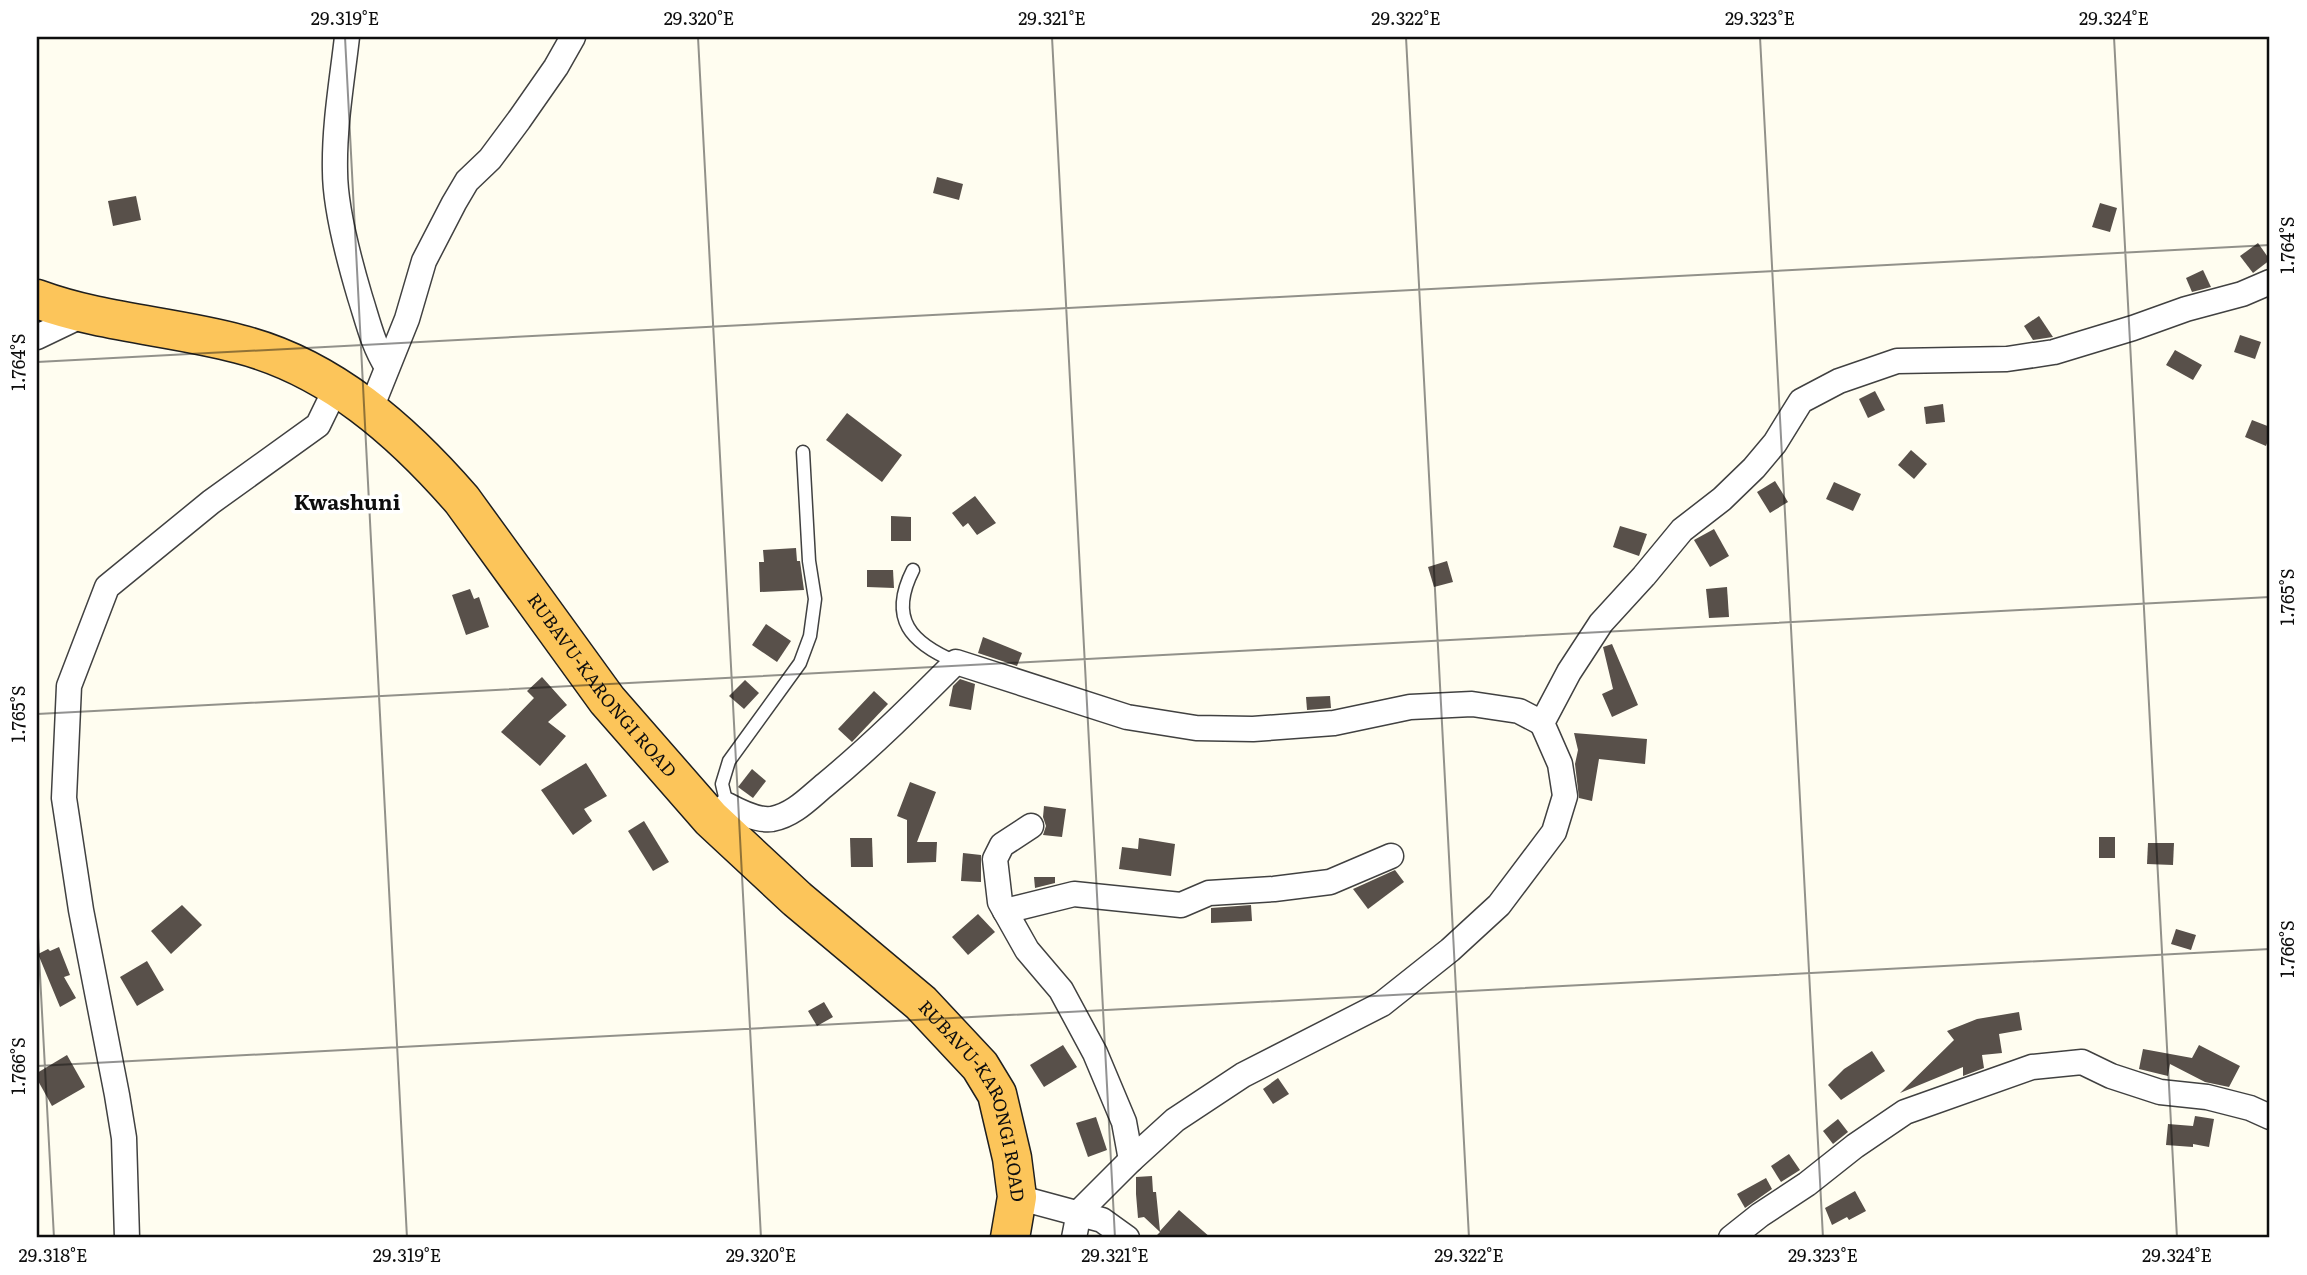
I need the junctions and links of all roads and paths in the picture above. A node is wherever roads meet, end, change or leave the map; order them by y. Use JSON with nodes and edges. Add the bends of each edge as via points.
{"nodes":[{"id":1,"x":346,"y":37,"type":"edge"},
{"id":2,"x":573,"y":37,"type":"edge"},
{"id":3,"x":2270,"y":282,"type":"edge"},
{"id":4,"x":37,"y":299,"type":"edge"},
{"id":5,"x":85,"y":314,"type":"junction"},
{"id":6,"x":37,"y":337,"type":"edge"},
{"id":7,"x":387,"y":367,"type":"junction"},
{"id":8,"x":337,"y":386,"type":"junction"},
{"id":9,"x":370,"y":411,"type":"junction"},
{"id":10,"x":803,"y":452,"type":"dead end"},
{"id":11,"x":913,"y":570,"type":"dead end"},
{"id":12,"x":956,"y":662,"type":"junction"},
{"id":13,"x":1542,"y":723,"type":"junction"},
{"id":14,"x":719,"y":812,"type":"junction"},
{"id":15,"x":1031,"y":826,"type":"dead end"},
{"id":16,"x":1391,"y":856,"type":"dead end"},
{"id":17,"x":1005,"y":911,"type":"junction"},
{"id":18,"x":2270,"y":1117,"type":"edge"},
{"id":19,"x":1131,"y":1160,"type":"junction"},
{"id":20,"x":1017,"y":1197,"type":"junction"},
{"id":21,"x":1079,"y":1212,"type":"junction"},
{"id":22,"x":127,"y":1238,"type":"edge"},
{"id":23,"x":1010,"y":1238,"type":"edge"},
{"id":24,"x":1074,"y":1238,"type":"edge"},
{"id":25,"x":1127,"y":1238,"type":"edge"},
{"id":26,"x":1731,"y":1238,"type":"edge"}],
"edges":[{"from":1,"to":7,"type":"street","via":[[336,137],[337,193],[352,267],[376,350]]},
{"from":2,"to":7,"type":"street","via":[[519,120],[454,202],[424,261]]},
{"from":3,"to":13,"type":"street","via":[[2054,352],[2007,359],[1897,361],[1839,381],[1801,401],[1754,468],[1682,530],[1601,623]]},
{"from":4,"to":5,"type":"highway","name":"RUBAVU-KARONGI ROAD"},
{"from":5,"to":6,"type":"street"},
{"from":5,"to":8,"type":"highway","name":"RUBAVU-KARONGI ROAD","via":[[237,343]]},
{"from":7,"to":9,"type":"street"},
{"from":8,"to":9,"type":"highway","name":"RUBAVU-KARONGI ROAD"},
{"from":8,"to":22,"type":"street","via":[[318,425],[211,502],[107,587],[69,686],[64,799],[124,1138]]},
{"from":9,"to":14,"type":"highway","name":"RUBAVU-KARONGI ROAD","via":[[436,470],[607,700]]},
{"from":10,"to":14,"type":"lane","via":[[815,599],[810,636],[800,663],[729,761]]},
{"from":11,"to":12,"type":"lane","via":[[903,596],[907,625],[914,638]]},
{"from":12,"to":13,"type":"street","via":[[1127,717],[1196,727],[1253,729],[1334,723],[1410,707],[1472,704],[1519,710]]},
{"from":12,"to":14,"type":"street","via":[[859,757],[799,807],[771,820]]},
{"from":13,"to":19,"type":"street","via":[[1560,764],[1565,796],[1553,832],[1499,905],[1382,1004],[1243,1075],[1175,1120]]},
{"from":14,"to":20,"type":"highway","name":"RUBAVU-KARONGI ROAD","via":[[797,899],[922,1003],[980,1066],[997,1094]]},
{"from":15,"to":17,"type":"street","via":[[1002,845],[995,859]]},
{"from":16,"to":17,"type":"street","via":[[1330,882],[1209,893],[1181,905],[1074,894]]},
{"from":17,"to":19,"type":"street","via":[[1027,950],[1061,990],[1095,1053],[1124,1122]]},
{"from":18,"to":26,"type":"street","via":[[2207,1097],[2160,1092],[2082,1062],[2032,1067],[1905,1112]]},
{"from":19,"to":21,"type":"street"},
{"from":20,"to":21,"type":"street"},
{"from":20,"to":23,"type":"highway","name":"RUBAVU-KARONGI ROAD"},
{"from":21,"to":24,"type":"street"},
{"from":21,"to":25,"type":"street","via":[[1102,1220]]}]}
